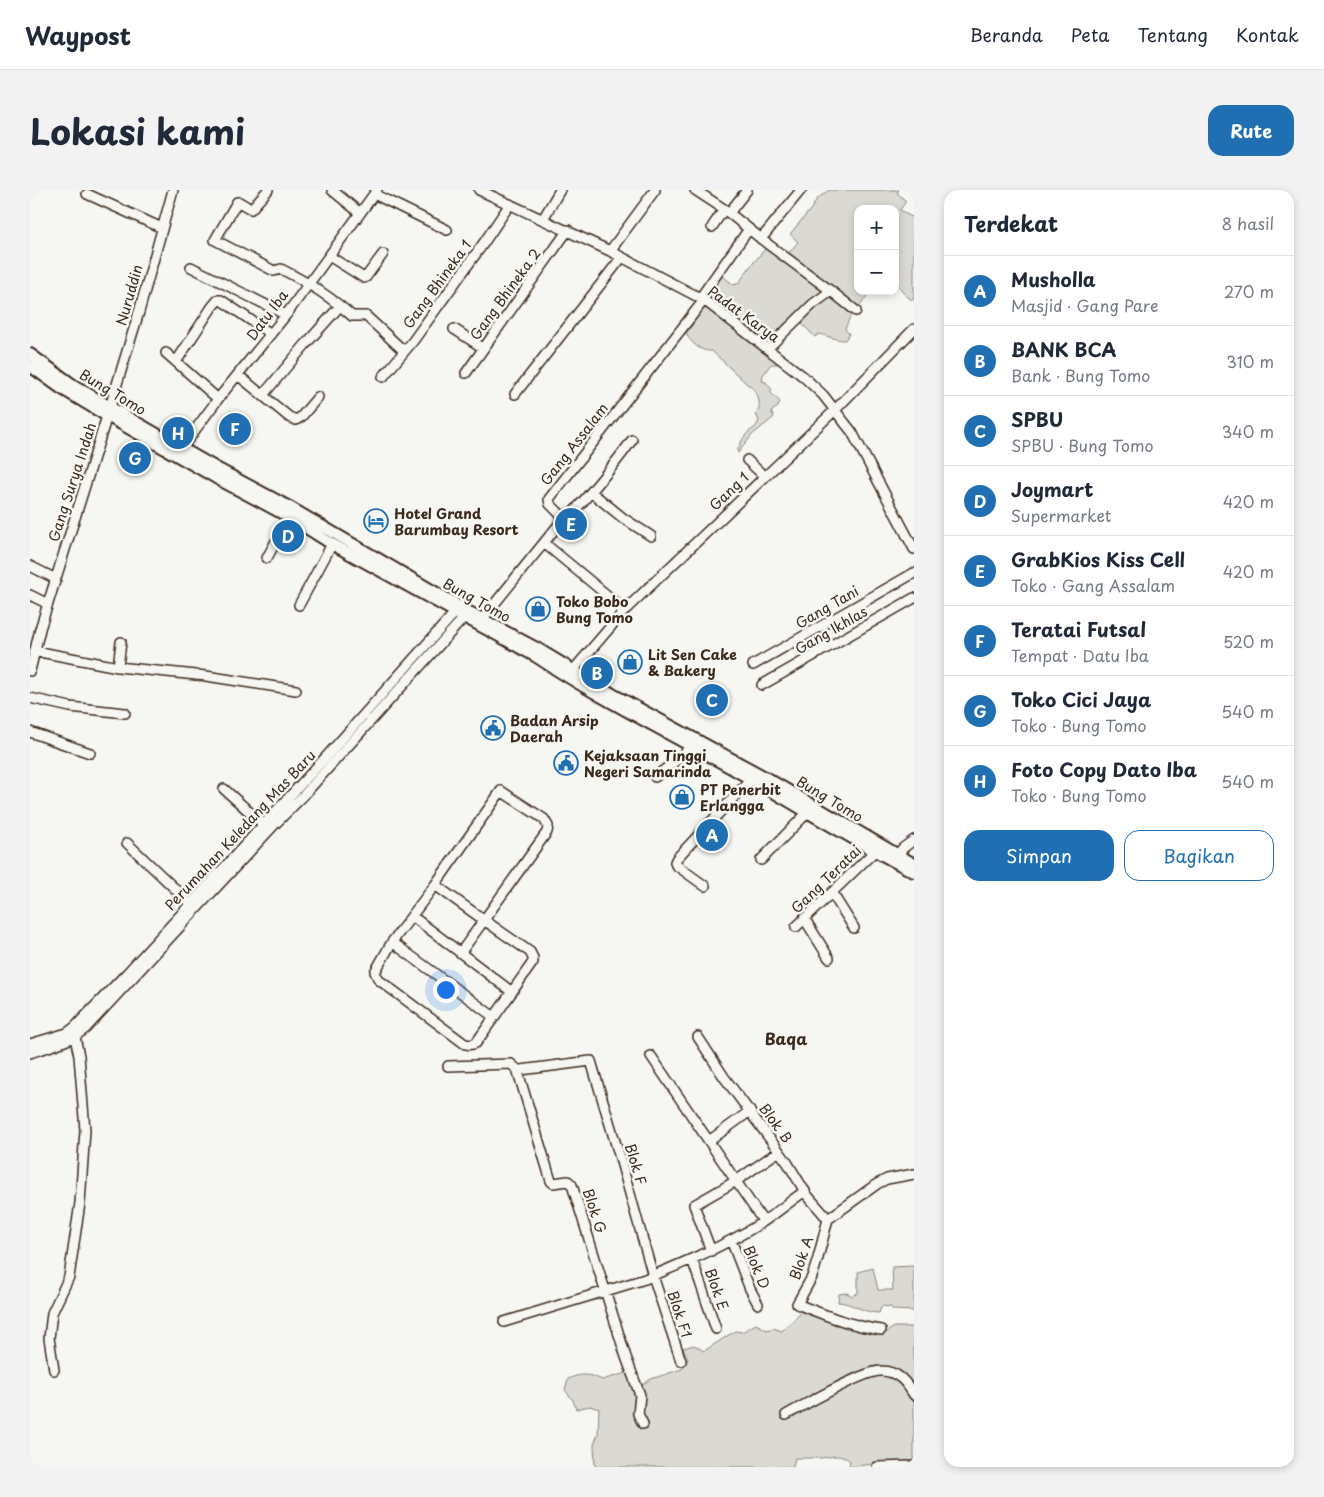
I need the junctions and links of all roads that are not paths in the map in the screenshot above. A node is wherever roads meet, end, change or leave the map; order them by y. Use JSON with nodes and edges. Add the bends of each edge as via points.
{"nodes":[{"id":1,"x":171,"y":190,"type":"edge"},
{"id":2,"x":268,"y":190,"type":"edge"},
{"id":3,"x":332,"y":190,"type":"edge"},
{"id":4,"x":479,"y":190,"type":"edge"},
{"id":5,"x":560,"y":190,"type":"edge"},
{"id":6,"x":655,"y":190,"type":"edge"},
{"id":7,"x":695,"y":190,"type":"edge"},
{"id":8,"x":747,"y":190,"type":"edge"},
{"id":9,"x":801,"y":190,"type":"edge"},
{"id":10,"x":375,"y":192,"type":"edge"},
{"id":11,"x":87,"y":194,"type":"dead end"},
{"id":12,"x":510,"y":204,"type":"junction"},
{"id":13,"x":726,"y":211,"type":"junction"},
{"id":14,"x":360,"y":213,"type":"junction"},
{"id":15,"x":542,"y":219,"type":"junction"},
{"id":16,"x":712,"y":226,"type":"dead end"},
{"id":17,"x":162,"y":228,"type":"junction"},
{"id":18,"x":749,"y":229,"type":"junction"},
{"id":19,"x":447,"y":230,"type":"dead end"},
{"id":20,"x":568,"y":230,"type":"junction"},
{"id":21,"x":761,"y":239,"type":"junction"},
{"id":22,"x":610,"y":251,"type":"junction"},
{"id":23,"x":383,"y":254,"type":"dead end"},
{"id":24,"x":329,"y":256,"type":"junction"},
{"id":25,"x":622,"y":257,"type":"junction"},
{"id":26,"x":191,"y":267,"type":"dead end"},
{"id":27,"x":308,"y":283,"type":"junction"},
{"id":28,"x":831,"y":291,"type":"junction"},
{"id":29,"x":702,"y":299,"type":"junction"},
{"id":30,"x":340,"y":306,"type":"junction"},
{"id":31,"x":856,"y":311,"type":"dead end"},
{"id":32,"x":286,"y":315,"type":"junction"},
{"id":33,"x":454,"y":329,"type":"dead end"},
{"id":34,"x":914,"y":329,"type":"edge"},
{"id":35,"x":271,"y":334,"type":"junction"},
{"id":36,"x":483,"y":348,"type":"junction"},
{"id":37,"x":768,"y":348,"type":"junction"},
{"id":38,"x":404,"y":351,"type":"junction"},
{"id":39,"x":166,"y":353,"type":"dead end"},
{"id":40,"x":30,"y":354,"type":"edge"},
{"id":41,"x":176,"y":362,"type":"junction"},
{"id":42,"x":30,"y":366,"type":"edge"},
{"id":43,"x":466,"y":373,"type":"dead end"},
{"id":44,"x":238,"y":375,"type":"junction"},
{"id":45,"x":383,"y":377,"type":"dead end"},
{"id":46,"x":515,"y":394,"type":"dead end"},
{"id":47,"x":263,"y":395,"type":"junction"},
{"id":48,"x":318,"y":397,"type":"dead end"},
{"id":49,"x":218,"y":399,"type":"junction"},
{"id":50,"x":835,"y":410,"type":"junction"},
{"id":51,"x":108,"y":412,"type":"junction"},
{"id":52,"x":632,"y":440,"type":"dead end"},
{"id":53,"x":180,"y":451,"type":"junction"},
{"id":54,"x":747,"y":460,"type":"dead end"},
{"id":55,"x":218,"y":474,"type":"junction"},
{"id":56,"x":764,"y":476,"type":"junction"},
{"id":57,"x":591,"y":492,"type":"junction"},
{"id":58,"x":289,"y":517,"type":"junction"},
{"id":59,"x":564,"y":518,"type":"junction"},
{"id":60,"x":327,"y":528,"type":"junction"},
{"id":61,"x":650,"y":536,"type":"dead end"},
{"id":62,"x":322,"y":538,"type":"junction"},
{"id":63,"x":544,"y":543,"type":"junction"},
{"id":64,"x":332,"y":544,"type":"junction"},
{"id":65,"x":914,"y":549,"type":"edge"},
{"id":66,"x":362,"y":555,"type":"junction"},
{"id":67,"x":267,"y":558,"type":"dead end"},
{"id":68,"x":30,"y":566,"type":"edge"},
{"id":69,"x":914,"y":573,"type":"edge"},
{"id":70,"x":56,"y":579,"type":"junction"},
{"id":71,"x":30,"y":595,"type":"edge"},
{"id":72,"x":914,"y":598,"type":"edge"},
{"id":73,"x":48,"y":604,"type":"junction"},
{"id":74,"x":299,"y":605,"type":"dead end"},
{"id":75,"x":625,"y":610,"type":"junction"},
{"id":76,"x":462,"y":612,"type":"junction"},
{"id":77,"x":480,"y":622,"type":"junction"},
{"id":78,"x":122,"y":642,"type":"dead end"},
{"id":79,"x":35,"y":651,"type":"junction"},
{"id":80,"x":753,"y":665,"type":"dead end"},
{"id":81,"x":118,"y":666,"type":"junction"},
{"id":82,"x":30,"y":671,"type":"edge"},
{"id":83,"x":570,"y":674,"type":"junction"},
{"id":84,"x":762,"y":685,"type":"dead end"},
{"id":85,"x":296,"y":690,"type":"dead end"},
{"id":86,"x":30,"y":698,"type":"edge"},
{"id":87,"x":125,"y":713,"type":"dead end"},
{"id":88,"x":30,"y":732,"type":"edge"},
{"id":89,"x":691,"y":746,"type":"junction"},
{"id":90,"x":90,"y":753,"type":"dead end"},
{"id":91,"x":728,"y":761,"type":"junction"},
{"id":92,"x":655,"y":777,"type":"dead end"},
{"id":93,"x":750,"y":779,"type":"junction"},
{"id":94,"x":224,"y":789,"type":"dead end"},
{"id":95,"x":808,"y":812,"type":"junction"},
{"id":96,"x":273,"y":820,"type":"junction"},
{"id":97,"x":263,"y":824,"type":"junction"},
{"id":98,"x":914,"y":840,"type":"edge"},
{"id":99,"x":127,"y":842,"type":"dead end"},
{"id":100,"x":875,"y":851,"type":"junction"},
{"id":101,"x":895,"y":857,"type":"junction"},
{"id":102,"x":761,"y":860,"type":"dead end"},
{"id":103,"x":914,"y":864,"type":"edge"},
{"id":104,"x":914,"y":872,"type":"edge"},
{"id":105,"x":435,"y":885,"type":"junction"},
{"id":106,"x":705,"y":886,"type":"dead end"},
{"id":107,"x":832,"y":893,"type":"junction"},
{"id":108,"x":190,"y":903,"type":"junction"},
{"id":109,"x":412,"y":916,"type":"junction"},
{"id":110,"x":804,"y":918,"type":"junction"},
{"id":111,"x":484,"y":920,"type":"junction"},
{"id":112,"x":796,"y":927,"type":"dead end"},
{"id":113,"x":854,"y":928,"type":"dead end"},
{"id":114,"x":392,"y":942,"type":"junction"},
{"id":115,"x":461,"y":952,"type":"junction"},
{"id":116,"x":829,"y":958,"type":"dead end"},
{"id":117,"x":512,"y":992,"type":"junction"},
{"id":118,"x":494,"y":1017,"type":"junction"},
{"id":119,"x":73,"y":1033,"type":"junction"},
{"id":120,"x":698,"y":1037,"type":"dead end"},
{"id":121,"x":30,"y":1044,"type":"edge"},
{"id":122,"x":30,"y":1053,"type":"edge"},
{"id":123,"x":651,"y":1056,"type":"dead end"},
{"id":124,"x":448,"y":1066,"type":"dead end"},
{"id":125,"x":519,"y":1072,"type":"junction"},
{"id":126,"x":750,"y":1111,"type":"junction"},
{"id":127,"x":709,"y":1141,"type":"junction"},
{"id":128,"x":779,"y":1151,"type":"junction"},
{"id":129,"x":914,"y":1174,"type":"edge"},
{"id":130,"x":736,"y":1181,"type":"junction"},
{"id":131,"x":804,"y":1189,"type":"junction"},
{"id":132,"x":828,"y":1219,"type":"junction"},
{"id":133,"x":763,"y":1221,"type":"junction"},
{"id":134,"x":731,"y":1240,"type":"junction"},
{"id":135,"x":711,"y":1251,"type":"junction"},
{"id":136,"x":692,"y":1259,"type":"junction"},
{"id":137,"x":653,"y":1276,"type":"junction"},
{"id":138,"x":606,"y":1291,"type":"junction"},
{"id":139,"x":758,"y":1304,"type":"dead end"},
{"id":140,"x":504,"y":1322,"type":"dead end"},
{"id":141,"x":716,"y":1329,"type":"dead end"},
{"id":142,"x":881,"y":1330,"type":"dead end"},
{"id":143,"x":681,"y":1361,"type":"dead end"},
{"id":144,"x":54,"y":1370,"type":"dead end"},
{"id":145,"x":914,"y":1395,"type":"edge"},
{"id":146,"x":786,"y":1414,"type":"dead end"},
{"id":147,"x":643,"y":1424,"type":"dead end"},
{"id":148,"x":914,"y":1466,"type":"edge"},
{"id":149,"x":877,"y":1467,"type":"edge"}],
"edges":[{"from":1,"to":17,"type":"street","name":"Nuruddin"},
{"from":2,"to":27,"type":"street","via":[[251,209],[237,202],[215,240],[274,271],[280,269]]},
{"from":3,"to":14,"type":"street"},
{"from":4,"to":12,"type":"street","name":"Padat Karya"},
{"from":5,"to":15,"type":"street"},
{"from":6,"to":22,"type":"street"},
{"from":7,"to":13,"type":"street"},
{"from":8,"to":13,"type":"street"},
{"from":9,"to":21,"type":"street"},
{"from":10,"to":14,"type":"street","name":"Datu Iba"},
{"from":10,"to":19,"type":"street"},
{"from":11,"to":17,"type":"street"},
{"from":12,"to":15,"type":"street","name":"Padat Karya"},
{"from":12,"to":38,"type":"street","name":"Gang Bhineka 1"},
{"from":13,"to":16,"type":"street"},
{"from":13,"to":18,"type":"street"},
{"from":14,"to":24,"type":"street","name":"Datu Iba"},
{"from":15,"to":20,"type":"street","name":"Padat Karya"},
{"from":17,"to":51,"type":"street","name":"Nuruddin"},
{"from":18,"to":21,"type":"street"},
{"from":18,"to":29,"type":"street"},
{"from":20,"to":22,"type":"street","name":"Padat Karya"},
{"from":20,"to":36,"type":"street","name":"Gang Bhineka 2"},
{"from":21,"to":28,"type":"street"},
{"from":22,"to":25,"type":"street","name":"Padat Karya"},
{"from":23,"to":24,"type":"street","via":[[364,278]]},
{"from":24,"to":27,"type":"street","name":"Datu Iba"},
{"from":25,"to":29,"type":"street","name":"Padat Karya"},
{"from":25,"to":46,"type":"street"},
{"from":26,"to":32,"type":"street"},
{"from":27,"to":30,"type":"street"},
{"from":27,"to":32,"type":"street","name":"Datu Iba"},
{"from":28,"to":31,"type":"street"},
{"from":28,"to":37,"type":"street"},
{"from":29,"to":37,"type":"street","name":"Padat Karya"},
{"from":29,"to":59,"type":"street","name":"Gang Assalam","via":[[549,499]]},
{"from":30,"to":38,"type":"street","via":[[352,316],[368,317]]},
{"from":30,"to":47,"type":"street"},
{"from":32,"to":35,"type":"street","name":"Datu Iba"},
{"from":33,"to":36,"type":"street"},
{"from":34,"to":50,"type":"street","name":"Gang 1"},
{"from":35,"to":41,"type":"street","via":[[218,300]]},
{"from":35,"to":44,"type":"street","name":"Datu Iba"},
{"from":36,"to":43,"type":"street","name":"Gang Bhineka 2"},
{"from":37,"to":50,"type":"street","name":"Padat Karya","via":[[823,394]]},
{"from":38,"to":45,"type":"street","name":"Gang Bhineka 1"},
{"from":39,"to":41,"type":"street"},
{"from":40,"to":51,"type":"main road","name":"Bung Tomo"},
{"from":41,"to":49,"type":"street"},
{"from":42,"to":51,"type":"main road","name":"Bung Tomo","via":[[57,385]]},
{"from":44,"to":47,"type":"street"},
{"from":44,"to":49,"type":"street","name":"Datu Iba"},
{"from":47,"to":48,"type":"street","via":[[296,420]]},
{"from":49,"to":53,"type":"street","name":"Datu Iba"},
{"from":50,"to":56,"type":"street","name":"Gang 1"},
{"from":50,"to":65,"type":"street","name":"Padat Karya","via":[[852,432]]},
{"from":51,"to":53,"type":"main road","name":"Bung Tomo"},
{"from":51,"to":70,"type":"street","name":"Gang Surya Indah"},
{"from":52,"to":57,"type":"street"},
{"from":53,"to":55,"type":"main road","name":"Bung Tomo"},
{"from":54,"to":56,"type":"street"},
{"from":55,"to":58,"type":"main road","name":"Bung Tomo"},
{"from":55,"to":60,"type":"main road","name":"Bung Tomo"},
{"from":56,"to":75,"type":"street","name":"Gang 1"},
{"from":57,"to":59,"type":"street","via":[[572,514]]},
{"from":57,"to":61,"type":"street"},
{"from":58,"to":62,"type":"main road","name":"Bung Tomo"},
{"from":58,"to":67,"type":"street"},
{"from":59,"to":63,"type":"street"},
{"from":60,"to":62,"type":"main road"},
{"from":60,"to":66,"type":"main road","name":"Bung Tomo"},
{"from":62,"to":64,"type":"main road","name":"Bung Tomo"},
{"from":63,"to":75,"type":"street"},
{"from":63,"to":77,"type":"street"},
{"from":64,"to":66,"type":"main road","name":"Bung Tomo"},
{"from":64,"to":74,"type":"street"},
{"from":66,"to":76,"type":"main road","name":"Bung Tomo"},
{"from":68,"to":70,"type":"street"},
{"from":69,"to":80,"type":"street","name":"Gang Tani"},
{"from":70,"to":73,"type":"street","name":"Gang Surya Indah"},
{"from":71,"to":73,"type":"street"},
{"from":72,"to":84,"type":"street","name":"Gang Ikhlas"},
{"from":73,"to":79,"type":"street","name":"Gang Surya Indah"},
{"from":75,"to":83,"type":"street","name":"Gang 1"},
{"from":76,"to":77,"type":"main road","name":"Bung Tomo"},
{"from":76,"to":96,"type":"street","via":[[302,797]]},
{"from":77,"to":83,"type":"main road","name":"Bung Tomo"},
{"from":78,"to":81,"type":"street"},
{"from":79,"to":81,"type":"street"},
{"from":79,"to":82,"type":"street","name":"Gang Surya Indah"},
{"from":81,"to":85,"type":"street"},
{"from":83,"to":89,"type":"main road","name":"Bung Tomo"},
{"from":83,"to":91,"type":"main road","name":"Bung Tomo","via":[[616,696]]},
{"from":86,"to":87,"type":"street","via":[[70,707]]},
{"from":88,"to":90,"type":"street"},
{"from":89,"to":91,"type":"main road","name":"Bung Tomo"},
{"from":89,"to":92,"type":"street"},
{"from":91,"to":93,"type":"main road","name":"Bung Tomo"},
{"from":91,"to":101,"type":"main road","name":"Bung Tomo"},
{"from":93,"to":95,"type":"main road","name":"Bung Tomo"},
{"from":93,"to":106,"type":"street","via":[[675,862]]},
{"from":94,"to":97,"type":"street"},
{"from":95,"to":100,"type":"main road","name":"Bung Tomo"},
{"from":95,"to":102,"type":"street"},
{"from":96,"to":97,"type":"street","name":"Perumahan Keledang Mas Baru"},
{"from":96,"to":119,"type":"street","via":[[143,968],[86,1028]]},
{"from":97,"to":108,"type":"street","name":"Perumahan Keledang Mas Baru"},
{"from":98,"to":101,"type":"street"},
{"from":99,"to":108,"type":"street"},
{"from":100,"to":101,"type":"main road","name":"Bung Tomo"},
{"from":100,"to":107,"type":"street","name":"Gang Teratai"},
{"from":101,"to":103,"type":"main road","name":"Bung Tomo"},
{"from":101,"to":104,"type":"main road","name":"Bung Tomo"},
{"from":105,"to":109,"type":"street"},
{"from":105,"to":111,"type":"street"},
{"from":105,"to":111,"type":"street","via":[[501,791],[544,819],[548,826],[546,832]]},
{"from":107,"to":110,"type":"street","name":"Gang Teratai"},
{"from":107,"to":113,"type":"street"},
{"from":108,"to":119,"type":"street","name":"Perumahan Keledang Mas Baru"},
{"from":109,"to":114,"type":"street"},
{"from":109,"to":115,"type":"street"},
{"from":110,"to":112,"type":"street","name":"Gang Teratai"},
{"from":110,"to":116,"type":"street"},
{"from":111,"to":115,"type":"street"},
{"from":111,"to":117,"type":"street","via":[[530,952],[533,958]]},
{"from":114,"to":118,"type":"street"},
{"from":114,"to":118,"type":"street","via":[[375,972],[376,976],[457,1038],[469,1045],[476,1043]]},
{"from":115,"to":117,"type":"street"},
{"from":117,"to":118,"type":"street"},
{"from":119,"to":121,"type":"street","name":"Perumahan Keledang Mas Baru"},
{"from":119,"to":122,"type":"street"},
{"from":119,"to":144,"type":"street","via":[[79,1056],[85,1130],[80,1203],[69,1277],[52,1313],[49,1338]]},
{"from":120,"to":126,"type":"street","name":"Blok B"},
{"from":123,"to":127,"type":"street"},
{"from":124,"to":125,"type":"street","via":[[511,1064]]},
{"from":125,"to":137,"type":"street","name":"Blok F","via":[[591,1061]]},
{"from":125,"to":138,"type":"street","name":"Blok G","via":[[551,1182],[571,1183]]},
{"from":126,"to":127,"type":"street"},
{"from":126,"to":128,"type":"street","name":"Blok B"},
{"from":127,"to":130,"type":"street"},
{"from":128,"to":130,"type":"street"},
{"from":128,"to":131,"type":"street","name":"Blok B"},
{"from":129,"to":132,"type":"street","via":[[877,1184]]},
{"from":130,"to":133,"type":"street"},
{"from":130,"to":135,"type":"street","via":[[694,1205]]},
{"from":131,"to":132,"type":"street","name":"Blok B"},
{"from":131,"to":133,"type":"street"},
{"from":132,"to":142,"type":"street","name":"Blok A","via":[[812,1277],[797,1304],[864,1328]]},
{"from":133,"to":134,"type":"street"},
{"from":134,"to":135,"type":"street"},
{"from":134,"to":139,"type":"street","name":"Blok D"},
{"from":135,"to":136,"type":"street"},
{"from":136,"to":137,"type":"street"},
{"from":136,"to":141,"type":"street","name":"Blok E"},
{"from":137,"to":138,"type":"street"},
{"from":137,"to":143,"type":"street","name":"Blok F1"},
{"from":138,"to":140,"type":"street"},
{"from":138,"to":147,"type":"street","via":[[640,1395],[638,1414]]},
{"from":145,"to":146,"type":"street","via":[[900,1376],[879,1370]]},
{"from":148,"to":149,"type":"street"}]}
